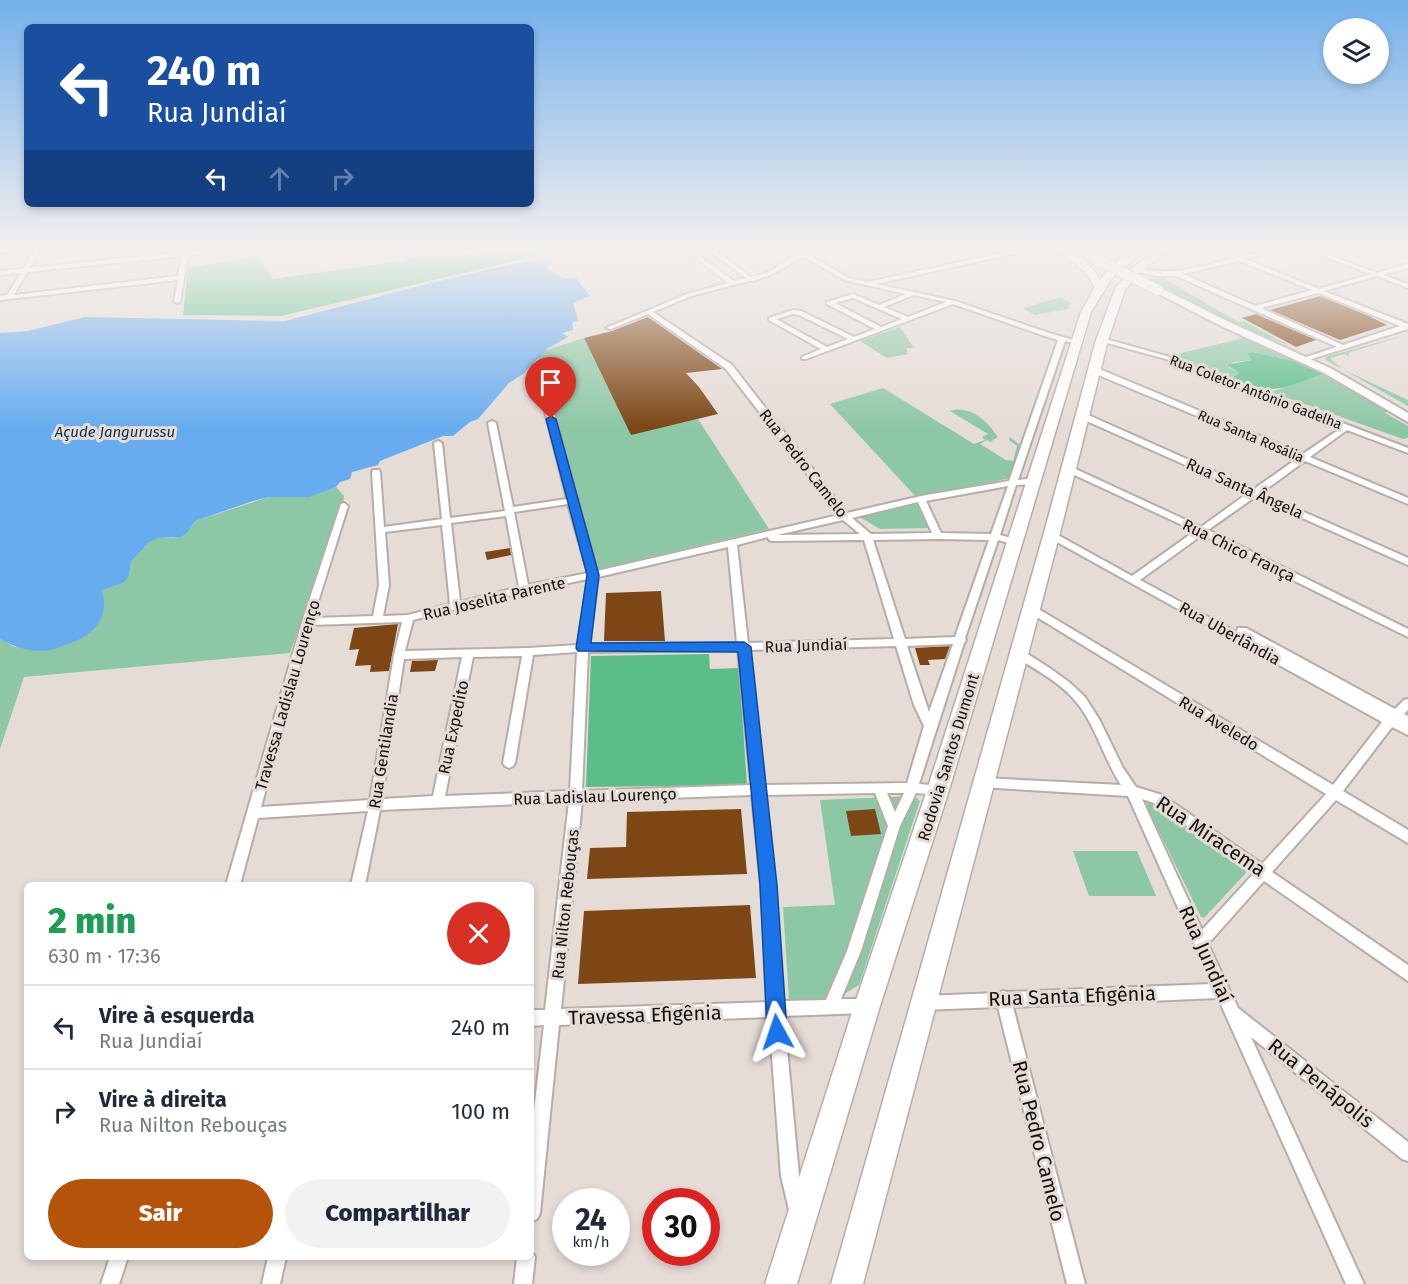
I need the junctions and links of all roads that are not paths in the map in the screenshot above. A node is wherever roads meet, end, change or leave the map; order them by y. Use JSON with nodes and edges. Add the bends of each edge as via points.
{"nodes":[{"id":1,"x":659,"y":308,"type":"edge"},
{"id":2,"x":839,"y":308,"type":"edge"},
{"id":3,"x":881,"y":308,"type":"edge"},
{"id":4,"x":937,"y":308,"type":"edge"},
{"id":5,"x":971,"y":308,"type":"edge"},
{"id":6,"x":1088,"y":308,"type":"edge"},
{"id":7,"x":1113,"y":308,"type":"edge"},
{"id":8,"x":1194,"y":308,"type":"edge"},
{"id":9,"x":1255,"y":308,"type":"edge"},
{"id":10,"x":1362,"y":308,"type":"edge"},
{"id":11,"x":649,"y":312,"type":"junction"},
{"id":12,"x":907,"y":319,"type":"junction"},
{"id":13,"x":1408,"y":327,"type":"edge"},
{"id":14,"x":609,"y":328,"type":"dead end"},
{"id":15,"x":880,"y":329,"type":"junction"},
{"id":16,"x":853,"y":339,"type":"junction"},
{"id":17,"x":1070,"y":340,"type":"junction"},
{"id":18,"x":1102,"y":340,"type":"junction"},
{"id":19,"x":1343,"y":347,"type":"junction"},
{"id":20,"x":825,"y":349,"type":"junction"},
{"id":21,"x":804,"y":358,"type":"dead end"},
{"id":22,"x":1307,"y":358,"type":"junction"},
{"id":23,"x":1094,"y":370,"type":"junction"},
{"id":24,"x":541,"y":379,"type":"dead end"},
{"id":25,"x":1408,"y":411,"type":"edge"},
{"id":26,"x":1083,"y":416,"type":"junction"},
{"id":27,"x":1408,"y":418,"type":"edge"},
{"id":28,"x":492,"y":423,"type":"dead end"},
{"id":29,"x":1347,"y":427,"type":"junction"},
{"id":30,"x":438,"y":443,"type":"dead end"},
{"id":31,"x":1408,"y":451,"type":"edge"},
{"id":32,"x":1303,"y":458,"type":"junction"},
{"id":33,"x":1069,"y":469,"type":"junction"},
{"id":34,"x":376,"y":472,"type":"dead end"},
{"id":35,"x":1024,"y":481,"type":"junction"},
{"id":36,"x":1256,"y":493,"type":"junction"},
{"id":37,"x":921,"y":499,"type":"junction"},
{"id":38,"x":572,"y":501,"type":"junction"},
{"id":39,"x":1408,"y":501,"type":"edge"},
{"id":40,"x":344,"y":506,"type":"dead end"},
{"id":41,"x":510,"y":512,"type":"junction"},
{"id":42,"x":845,"y":517,"type":"junction"},
{"id":43,"x":445,"y":521,"type":"junction"},
{"id":44,"x":380,"y":530,"type":"junction"},
{"id":45,"x":1202,"y":531,"type":"junction"},
{"id":46,"x":1052,"y":532,"type":"junction"},
{"id":47,"x":867,"y":536,"type":"junction"},
{"id":48,"x":938,"y":536,"type":"junction"},
{"id":49,"x":748,"y":539,"type":"junction"},
{"id":50,"x":1005,"y":539,"type":"junction"},
{"id":51,"x":732,"y":542,"type":"junction"},
{"id":52,"x":1408,"y":562,"type":"edge"},
{"id":53,"x":593,"y":575,"type":"junction"},
{"id":54,"x":1136,"y":577,"type":"junction"},
{"id":55,"x":524,"y":588,"type":"junction"},
{"id":56,"x":455,"y":605,"type":"junction"},
{"id":57,"x":1031,"y":609,"type":"junction"},
{"id":58,"x":408,"y":618,"type":"junction"},
{"id":59,"x":377,"y":620,"type":"junction"},
{"id":60,"x":307,"y":622,"type":"junction"},
{"id":61,"x":1408,"y":633,"type":"edge"},
{"id":62,"x":961,"y":640,"type":"junction"},
{"id":63,"x":901,"y":641,"type":"junction"},
{"id":64,"x":744,"y":647,"type":"junction"},
{"id":65,"x":583,"y":648,"type":"junction"},
{"id":66,"x":528,"y":652,"type":"junction"},
{"id":67,"x":468,"y":654,"type":"junction"},
{"id":68,"x":1019,"y":654,"type":"junction"},
{"id":69,"x":399,"y":655,"type":"junction"},
{"id":70,"x":1408,"y":703,"type":"edge"},
{"id":71,"x":1398,"y":719,"type":"edge"},
{"id":72,"x":930,"y":726,"type":"junction"},
{"id":73,"x":1408,"y":731,"type":"edge"},
{"id":74,"x":509,"y":763,"type":"dead end"},
{"id":75,"x":983,"y":783,"type":"junction"},
{"id":76,"x":911,"y":788,"type":"junction"},
{"id":77,"x":879,"y":789,"type":"junction"},
{"id":78,"x":758,"y":790,"type":"junction"},
{"id":79,"x":938,"y":790,"type":"junction"},
{"id":80,"x":1132,"y":791,"type":"junction"},
{"id":81,"x":1335,"y":792,"type":"junction"},
{"id":82,"x":576,"y":797,"type":"junction"},
{"id":83,"x":438,"y":801,"type":"junction"},
{"id":84,"x":375,"y":806,"type":"junction"},
{"id":85,"x":253,"y":813,"type":"junction"},
{"id":86,"x":894,"y":826,"type":"junction"},
{"id":87,"x":1408,"y":837,"type":"edge"},
{"id":88,"x":1265,"y":872,"type":"junction"},
{"id":89,"x":233,"y":882,"type":"edge"},
{"id":90,"x":359,"y":882,"type":"edge"},
{"id":91,"x":1201,"y":942,"type":"junction"},
{"id":92,"x":1408,"y":974,"type":"edge"},
{"id":93,"x":1221,"y":991,"type":"junction"},
{"id":94,"x":1003,"y":998,"type":"junction"},
{"id":95,"x":922,"y":1003,"type":"junction"},
{"id":96,"x":867,"y":1006,"type":"junction"},
{"id":97,"x":830,"y":1008,"type":"junction"},
{"id":98,"x":776,"y":1011,"type":"junction"},
{"id":99,"x":1233,"y":1013,"type":"junction"},
{"id":100,"x":553,"y":1017,"type":"junction"},
{"id":101,"x":534,"y":1018,"type":"edge"},
{"id":102,"x":1408,"y":1153,"type":"edge"},
{"id":103,"x":534,"y":1186,"type":"edge"},
{"id":104,"x":799,"y":1228,"type":"junction"},
{"id":105,"x":118,"y":1260,"type":"edge"},
{"id":106,"x":276,"y":1260,"type":"edge"},
{"id":107,"x":526,"y":1260,"type":"edge"},
{"id":108,"x":110,"y":1284,"type":"edge"},
{"id":109,"x":271,"y":1284,"type":"edge"},
{"id":110,"x":523,"y":1284,"type":"edge"},
{"id":111,"x":781,"y":1284,"type":"edge"},
{"id":112,"x":847,"y":1284,"type":"edge"},
{"id":113,"x":1076,"y":1284,"type":"edge"},
{"id":114,"x":1355,"y":1284,"type":"edge"}],
"edges":[{"from":1,"to":11,"type":"street"},
{"from":2,"to":15,"type":"street"},
{"from":3,"to":12,"type":"street"},
{"from":4,"to":12,"type":"street"},
{"from":5,"to":17,"type":"street"},
{"from":6,"to":17,"type":"highway","name":"Rodovia Santos Dumont"},
{"from":7,"to":18,"type":"highway","name":"Rodovia Santos Dumont"},
{"from":8,"to":22,"type":"main road","bridge":true},
{"from":9,"to":19,"type":"street"},
{"from":10,"to":13,"type":"street"},
{"from":11,"to":14,"type":"street"},
{"from":11,"to":42,"type":"street","name":"Rua Pedro Camelo","via":[[729,367]]},
{"from":12,"to":15,"type":"street"},
{"from":13,"to":19,"type":"street"},
{"from":15,"to":16,"type":"street"},
{"from":16,"to":20,"type":"street"},
{"from":16,"to":20,"type":"street","via":[[793,312],[772,321]]},
{"from":17,"to":35,"type":"highway","name":"Rodovia Santos Dumont"},
{"from":18,"to":23,"type":"highway","name":"Rodovia Santos Dumont"},
{"from":18,"to":29,"type":"street","name":"Rua Coletor Antônio Gadelha","via":[[1168,358]]},
{"from":19,"to":22,"type":"street"},
{"from":20,"to":21,"type":"street"},
{"from":22,"to":25,"type":"main road"},
{"from":22,"to":27,"type":"main road"},
{"from":23,"to":26,"type":"highway","name":"Rodovia Santos Dumont"},
{"from":23,"to":32,"type":"street","name":"Rua Santa Rosália"},
{"from":24,"to":38,"type":"street"},
{"from":26,"to":33,"type":"highway","name":"Rodovia Santos Dumont"},
{"from":26,"to":36,"type":"street","name":"Rua Santa Ângela"},
{"from":28,"to":41,"type":"street"},
{"from":29,"to":31,"type":"street","name":"Rua Coletor Antônio Gadelha"},
{"from":29,"to":32,"type":"street"},
{"from":30,"to":43,"type":"street"},
{"from":32,"to":36,"type":"street"},
{"from":32,"to":39,"type":"street","name":"Rua Santa Rosália"},
{"from":33,"to":45,"type":"street","name":"Rua Chico França"},
{"from":33,"to":46,"type":"highway","name":"Rodovia Santos Dumont"},
{"from":34,"to":44,"type":"street"},
{"from":35,"to":37,"type":"street","name":"Rua Joselita Parente"},
{"from":35,"to":50,"type":"highway","name":"Rodovia Santos Dumont"},
{"from":36,"to":45,"type":"street"},
{"from":36,"to":52,"type":"street","name":"Rua Santa Ângela"},
{"from":37,"to":42,"type":"street","name":"Rua Joselita Parente"},
{"from":37,"to":48,"type":"street"},
{"from":38,"to":41,"type":"street"},
{"from":38,"to":53,"type":"street"},
{"from":40,"to":60,"type":"street","name":"Travessa Ladislau Lourenço"},
{"from":41,"to":43,"type":"street"},
{"from":41,"to":55,"type":"street"},
{"from":42,"to":47,"type":"street","name":"Rua Pedro Camelo"},
{"from":42,"to":49,"type":"street","name":"Rua Joselita Parente"},
{"from":43,"to":44,"type":"street"},
{"from":43,"to":56,"type":"street"},
{"from":44,"to":59,"type":"street","via":[[384,585]]},
{"from":45,"to":54,"type":"street"},
{"from":45,"to":61,"type":"street","name":"Rua Chico França"},
{"from":46,"to":54,"type":"street","name":"Rua Uberlândia"},
{"from":46,"to":57,"type":"highway","name":"Rodovia Santos Dumont"},
{"from":47,"to":48,"type":"street","name":"Rua Joselita Parente"},
{"from":47,"to":49,"type":"street","name":"Rua Joselita Parente"},
{"from":47,"to":63,"type":"street"},
{"from":48,"to":50,"type":"street","name":"Rua Joselita Parente"},
{"from":49,"to":51,"type":"street","name":"Rua Joselita Parente"},
{"from":50,"to":62,"type":"street"},
{"from":50,"to":79,"type":"highway","name":"Rodovia Santos Dumont"},
{"from":51,"to":53,"type":"street","name":"Rua Joselita Parente"},
{"from":51,"to":64,"type":"street"},
{"from":53,"to":55,"type":"street","name":"Rua Joselita Parente"},
{"from":53,"to":65,"type":"street","name":"Rua Nilton Rebouças"},
{"from":54,"to":71,"type":"street","name":"Rua Uberlândia"},
{"from":55,"to":56,"type":"street","name":"Rua Joselita Parente"},
{"from":56,"to":58,"type":"street","name":"Rua Joselita Parente"},
{"from":57,"to":68,"type":"highway","name":"Rodovia Santos Dumont"},
{"from":57,"to":81,"type":"street","name":"Rua Aveledo"},
{"from":58,"to":59,"type":"street","name":"Rua Joselita Parente"},
{"from":58,"to":69,"type":"street","name":"Rua Gentilandia"},
{"from":59,"to":60,"type":"street","name":"Rua Joselita Parente"},
{"from":60,"to":85,"type":"street","name":"Travessa Ladislau Lourenço"},
{"from":62,"to":63,"type":"street","name":"Rua Jundiaí"},
{"from":62,"to":72,"type":"street"},
{"from":63,"to":64,"type":"street","name":"Rua Jundiaí"},
{"from":63,"to":72,"type":"street"},
{"from":64,"to":65,"type":"street","name":"Rua Jundiaí"},
{"from":64,"to":78,"type":"street"},
{"from":65,"to":66,"type":"street","name":"Rua Jundiaí"},
{"from":65,"to":82,"type":"street","name":"Rua Nilton Rebouças"},
{"from":66,"to":67,"type":"street","name":"Rua Jundiaí"},
{"from":66,"to":74,"type":"street"},
{"from":67,"to":69,"type":"street","name":"Rua Jundiaí"},
{"from":67,"to":83,"type":"street","name":"Rua Expedito"},
{"from":68,"to":75,"type":"highway","name":"Rodovia Santos Dumont"},
{"from":68,"to":80,"type":"street","name":"Rua Jundiaí","via":[[1059,680],[1087,708],[1115,768]]},
{"from":69,"to":84,"type":"street","name":"Rua Gentilandia"},
{"from":70,"to":71,"type":"street"},
{"from":71,"to":73,"type":"street","name":"Rua Uberlândia"},
{"from":71,"to":81,"type":"street"},
{"from":72,"to":76,"type":"street"},
{"from":75,"to":80,"type":"street","name":"Rua Miracema"},
{"from":75,"to":95,"type":"highway","name":"Rodovia Santos Dumont"},
{"from":76,"to":77,"type":"street","name":"Rua Ladislau Lourenço"},
{"from":76,"to":79,"type":"street","name":"Rua Ladislau Lourenço"},
{"from":76,"to":86,"type":"street"},
{"from":77,"to":78,"type":"street","name":"Rua Ladislau Lourenço"},
{"from":77,"to":86,"type":"street"},
{"from":78,"to":82,"type":"street","name":"Rua Ladislau Lourenço"},
{"from":78,"to":98,"type":"street"},
{"from":79,"to":96,"type":"highway","name":"Rodovia Santos Dumont"},
{"from":80,"to":88,"type":"street","name":"Rua Miracema","via":[[1158,799]]},
{"from":80,"to":91,"type":"street","name":"Rua Jundiaí"},
{"from":81,"to":87,"type":"street","name":"Rua Aveledo"},
{"from":81,"to":88,"type":"street"},
{"from":82,"to":83,"type":"street","name":"Rua Ladislau Lourenço"},
{"from":82,"to":100,"type":"street","name":"Rua Nilton Rebouças"},
{"from":83,"to":84,"type":"street","name":"Rua Ladislau Lourenço"},
{"from":84,"to":85,"type":"street","name":"Rua Ladislau Lourenço"},
{"from":84,"to":90,"type":"street","name":"Rua Gentilandia"},
{"from":85,"to":89,"type":"street","name":"Travessa Ladislau Lourenço"},
{"from":86,"to":97,"type":"street","via":[[854,951]]},
{"from":88,"to":91,"type":"street"},
{"from":88,"to":92,"type":"street","name":"Rua Miracema"},
{"from":91,"to":93,"type":"street","name":"Rua Jundiaí"},
{"from":93,"to":94,"type":"street","name":"Rua Santa Efigênia"},
{"from":93,"to":99,"type":"street","name":"Rua Jundiaí"},
{"from":94,"to":95,"type":"street","name":"Rua Santa Efigênia"},
{"from":94,"to":113,"type":"street","name":"Rua Pedro Camelo"},
{"from":95,"to":112,"type":"highway","name":"Rodovia Santos Dumont"},
{"from":96,"to":97,"type":"street","name":"Travessa Efigênia"},
{"from":96,"to":104,"type":"highway","name":"Rodovia Santos Dumont"},
{"from":97,"to":98,"type":"street","name":"Travessa Efigênia"},
{"from":98,"to":100,"type":"street","name":"Travessa Efigênia"},
{"from":98,"to":104,"type":"street","via":[[790,1176]]},
{"from":99,"to":102,"type":"street","name":"Rua Penápolis"},
{"from":99,"to":114,"type":"street","name":"Rua Jundiaí"},
{"from":100,"to":101,"type":"street","name":"Travessa Efigênia"},
{"from":100,"to":103,"type":"street","name":"Rua Nilton Rebouças"},
{"from":104,"to":111,"type":"highway","name":"Rodovia Santos Dumont"},
{"from":105,"to":108,"type":"street"},
{"from":106,"to":109,"type":"street"},
{"from":107,"to":110,"type":"street"}]}
